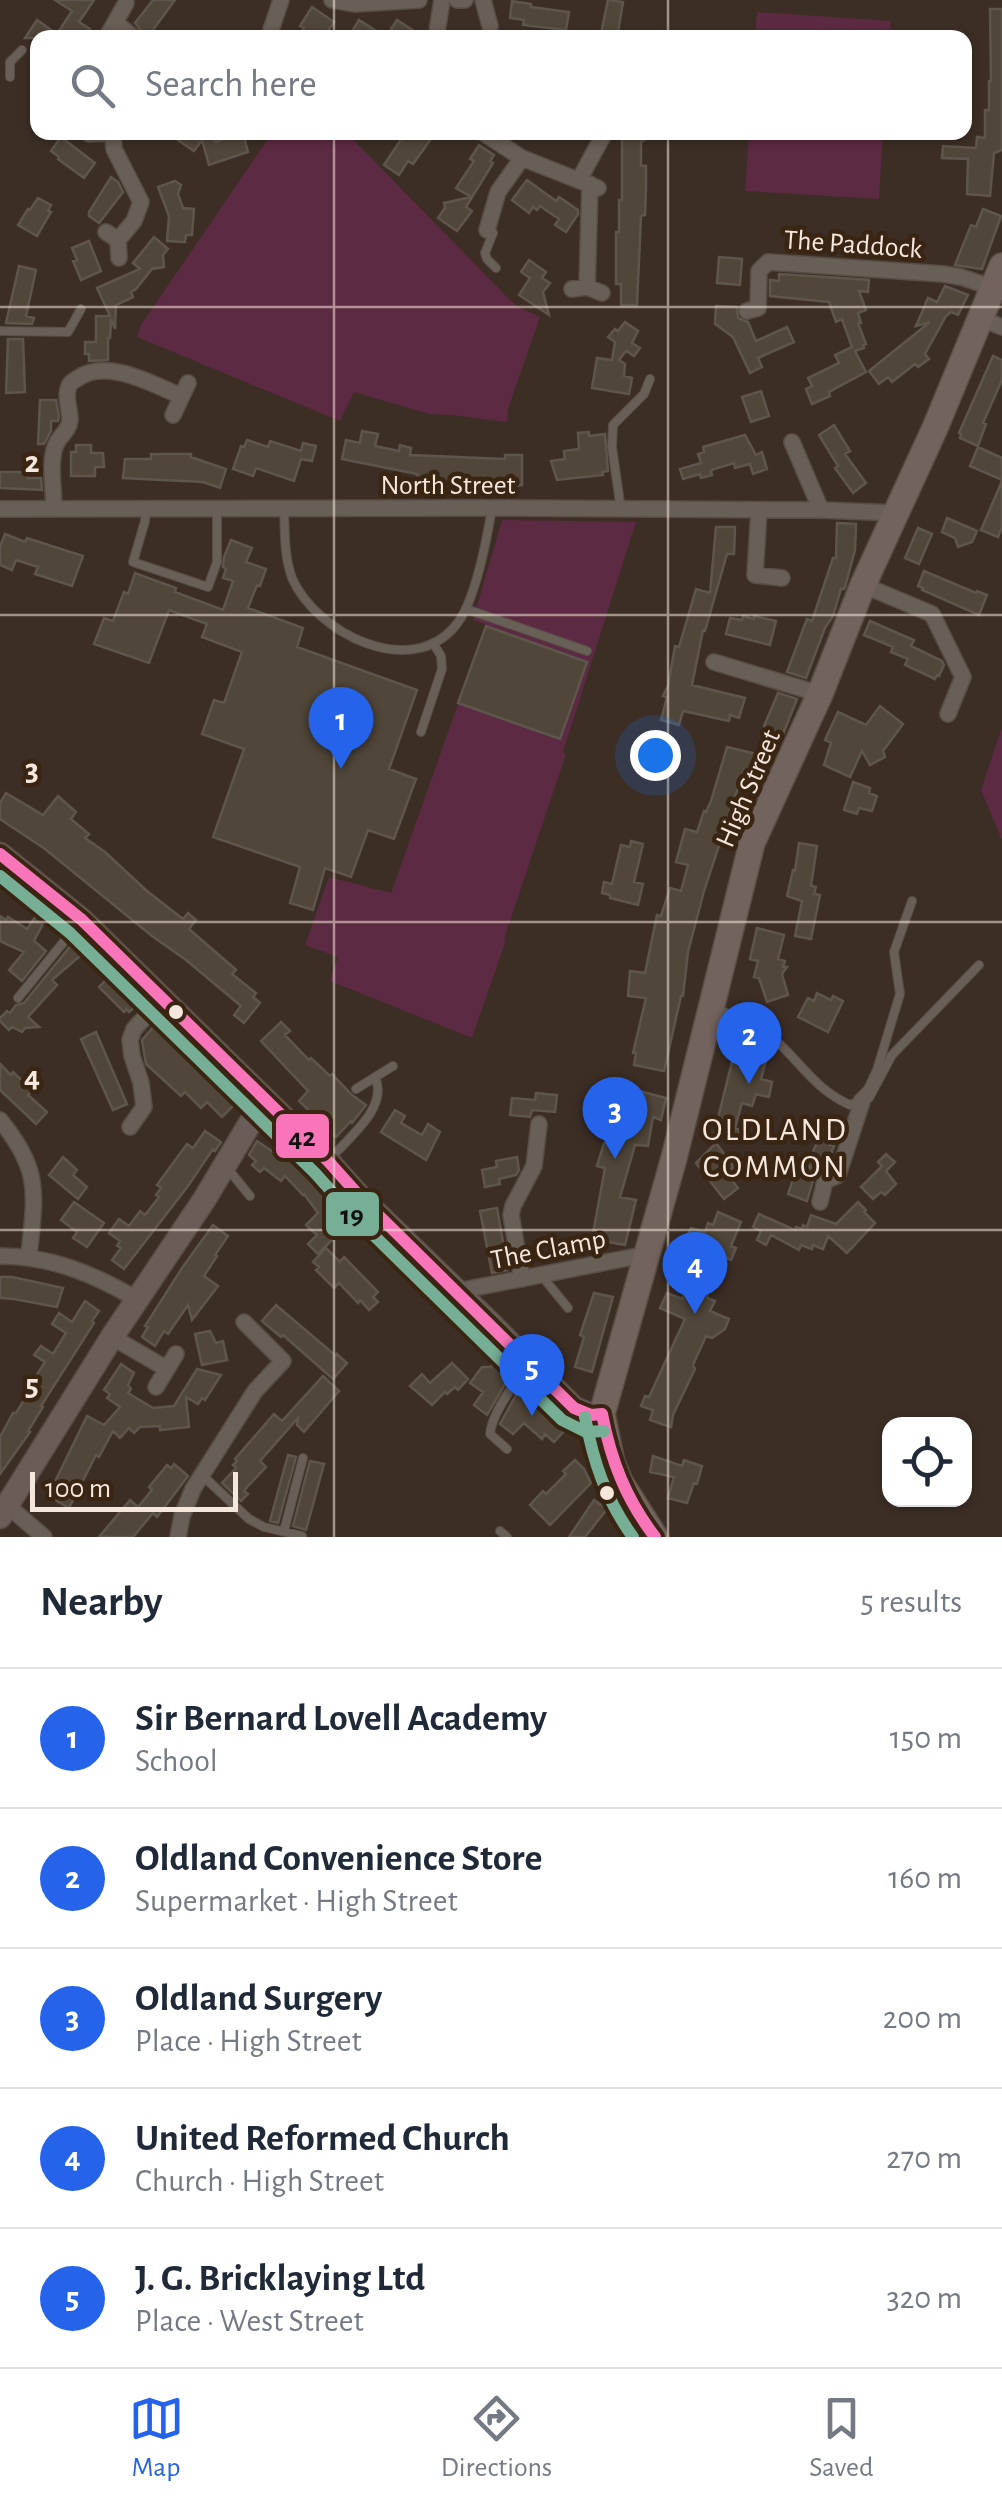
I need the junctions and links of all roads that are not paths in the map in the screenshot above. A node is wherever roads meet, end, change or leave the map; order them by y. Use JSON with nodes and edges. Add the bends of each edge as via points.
{"nodes":[{"id":1,"x":280,"y":0,"type":"edge"},
{"id":2,"x":332,"y":0,"type":"edge"},
{"id":3,"x":406,"y":0,"type":"edge"},
{"id":4,"x":419,"y":0,"type":"edge"},
{"id":5,"x":442,"y":0,"type":"edge"},
{"id":6,"x":457,"y":0,"type":"edge"},
{"id":7,"x":465,"y":0,"type":"edge"},
{"id":8,"x":484,"y":0,"type":"edge"},
{"id":9,"x":126,"y":3,"type":"dead end"},
{"id":10,"x":490,"y":26,"type":"dead end"},
{"id":11,"x":116,"y":30,"type":"edge"},
{"id":12,"x":271,"y":30,"type":"edge"},
{"id":13,"x":437,"y":30,"type":"edge"},
{"id":14,"x":22,"y":50,"type":"dead end"},
{"id":15,"x":5,"y":60,"type":"edge"},
{"id":16,"x":10,"y":76,"type":"dead end"},
{"id":17,"x":113,"y":140,"type":"edge"},
{"id":18,"x":494,"y":140,"type":"edge"},
{"id":19,"x":603,"y":140,"type":"edge"},
{"id":20,"x":522,"y":158,"type":"junction"},
{"id":21,"x":589,"y":184,"type":"junction"},
{"id":22,"x":489,"y":231,"type":"joint"},
{"id":23,"x":118,"y":258,"type":"dead end"},
{"id":24,"x":496,"y":268,"type":"dead end"},
{"id":25,"x":998,"y":277,"type":"edge"},
{"id":26,"x":587,"y":290,"type":"dead end"},
{"id":27,"x":81,"y":308,"type":"dead end"},
{"id":28,"x":747,"y":311,"type":"dead end"},
{"id":29,"x":992,"y":323,"type":"edge"},
{"id":30,"x":0,"y":331,"type":"edge"},
{"id":31,"x":650,"y":379,"type":"dead end"},
{"id":32,"x":173,"y":415,"type":"dead end"},
{"id":33,"x":792,"y":442,"type":"dead end"},
{"id":34,"x":492,"y":508,"type":"junction"},
{"id":35,"x":0,"y":509,"type":"edge"},
{"id":36,"x":54,"y":509,"type":"junction"},
{"id":37,"x":146,"y":509,"type":"junction"},
{"id":38,"x":216,"y":509,"type":"junction"},
{"id":39,"x":284,"y":509,"type":"junction"},
{"id":40,"x":626,"y":510,"type":"junction"},
{"id":41,"x":758,"y":510,"type":"junction"},
{"id":42,"x":821,"y":510,"type":"junction"},
{"id":43,"x":896,"y":513,"type":"junction"},
{"id":44,"x":782,"y":578,"type":"dead end"},
{"id":45,"x":863,"y":585,"type":"junction"},
{"id":46,"x":466,"y":609,"type":"junction"},
{"id":47,"x":433,"y":643,"type":"junction"},
{"id":48,"x":587,"y":651,"type":"dead end"},
{"id":49,"x":714,"y":662,"type":"dead end"},
{"id":50,"x":820,"y":694,"type":"junction"},
{"id":51,"x":948,"y":714,"type":"dead end"},
{"id":52,"x":421,"y":732,"type":"dead end"},
{"id":53,"x":0,"y":854,"type":"edge"},
{"id":54,"x":912,"y":901,"type":"dead end"},
{"id":55,"x":82,"y":920,"type":"junction"},
{"id":56,"x":978,"y":966,"type":"dead end"},
{"id":57,"x":18,"y":998,"type":"dead end"},
{"id":58,"x":162,"y":998,"type":"junction"},
{"id":59,"x":712,"y":1006,"type":"junction"},
{"id":60,"x":393,"y":1066,"type":"dead end"},
{"id":61,"x":375,"y":1077,"type":"junction"},
{"id":62,"x":356,"y":1090,"type":"dead end"},
{"id":63,"x":264,"y":1100,"type":"junction"},
{"id":64,"x":856,"y":1103,"type":"junction"},
{"id":65,"x":0,"y":1120,"type":"edge"},
{"id":66,"x":539,"y":1124,"type":"dead end"},
{"id":67,"x":130,"y":1127,"type":"dead end"},
{"id":68,"x":328,"y":1161,"type":"junction"},
{"id":69,"x":226,"y":1166,"type":"junction"},
{"id":70,"x":250,"y":1196,"type":"dead end"},
{"id":71,"x":820,"y":1202,"type":"dead end"},
{"id":72,"x":648,"y":1254,"type":"junction"},
{"id":73,"x":0,"y":1256,"type":"edge"},
{"id":74,"x":28,"y":1256,"type":"junction"},
{"id":75,"x":541,"y":1275,"type":"junction"},
{"id":76,"x":522,"y":1278,"type":"junction"},
{"id":77,"x":458,"y":1291,"type":"junction"},
{"id":78,"x":138,"y":1300,"type":"junction"},
{"id":79,"x":568,"y":1308,"type":"dead end"},
{"id":80,"x":244,"y":1322,"type":"dead end"},
{"id":81,"x":112,"y":1337,"type":"junction"},
{"id":82,"x":176,"y":1354,"type":"dead end"},
{"id":83,"x":529,"y":1364,"type":"junction"},
{"id":84,"x":167,"y":1369,"type":"junction"},
{"id":85,"x":156,"y":1387,"type":"dead end"},
{"id":86,"x":602,"y":1414,"type":"junction"},
{"id":87,"x":507,"y":1449,"type":"dead end"},
{"id":88,"x":303,"y":1458,"type":"dead end"},
{"id":89,"x":202,"y":1475,"type":"junction"},
{"id":90,"x":4,"y":1512,"type":"edge"},
{"id":91,"x":284,"y":1532,"type":"junction"},
{"id":92,"x":646,"y":1534,"type":"edge"},
{"id":93,"x":302,"y":1536,"type":"edge"},
{"id":94,"x":44,"y":1537,"type":"edge"},
{"id":95,"x":178,"y":1537,"type":"edge"}],
"edges":[{"from":1,"to":12,"type":"street"},
{"from":2,"to":3,"type":"street"},
{"from":3,"to":4,"type":"street"},
{"from":5,"to":13,"type":"street"},
{"from":6,"to":7,"type":"street"},
{"from":8,"to":10,"type":"street"},
{"from":9,"to":11,"type":"street"},
{"from":14,"to":15,"type":"lane"},
{"from":15,"to":16,"type":"lane"},
{"from":17,"to":23,"type":"street","via":[[141,202],[134,221],[112,236]]},
{"from":18,"to":20,"type":"street"},
{"from":19,"to":21,"type":"street"},
{"from":20,"to":21,"type":"street"},
{"from":20,"to":22,"type":"street","via":[[498,192]]},
{"from":21,"to":26,"type":"street"},
{"from":22,"to":24,"type":"lane","via":[[485,253]]},
{"from":25,"to":28,"type":"street","name":"The Paddock","via":[[768,262],[754,268],[758,308]]},
{"from":25,"to":29,"type":"main road","name":"High Street"},
{"from":27,"to":30,"type":"lane","via":[[68,332]]},
{"from":29,"to":43,"type":"main road","name":"High Street"},
{"from":31,"to":40,"type":"lane","via":[[613,425]]},
{"from":32,"to":36,"type":"street","via":[[185,389],[125,372],[93,371],[71,382],[70,419],[54,451]]},
{"from":33,"to":42,"type":"street"},
{"from":34,"to":39,"type":"street","name":"North Street"},
{"from":34,"to":40,"type":"street","name":"North Street"},
{"from":34,"to":46,"type":"lane"},
{"from":35,"to":36,"type":"street","name":"North Street"},
{"from":36,"to":37,"type":"street","name":"North Street"},
{"from":37,"to":38,"type":"street","name":"North Street"},
{"from":37,"to":38,"type":"lane","via":[[133,562],[208,586],[217,562]]},
{"from":38,"to":39,"type":"street","name":"North Street"},
{"from":39,"to":47,"type":"lane","via":[[292,578],[326,622],[370,645]]},
{"from":40,"to":41,"type":"street","name":"North Street"},
{"from":41,"to":42,"type":"street","name":"North Street"},
{"from":41,"to":44,"type":"street","via":[[756,575]]},
{"from":42,"to":43,"type":"street","name":"North Street"},
{"from":43,"to":45,"type":"main road","name":"High Street"},
{"from":45,"to":50,"type":"main road","name":"High Street"},
{"from":45,"to":51,"type":"street","via":[[932,614],[964,677]]},
{"from":46,"to":47,"type":"lane","via":[[453,630]]},
{"from":46,"to":48,"type":"lane"},
{"from":47,"to":52,"type":"lane","via":[[442,669]]},
{"from":49,"to":50,"type":"street"},
{"from":50,"to":59,"type":"main road","name":"High Street","via":[[752,842]]},
{"from":53,"to":55,"type":"street"},
{"from":54,"to":64,"type":"lane","via":[[894,952],[900,994],[877,1070]]},
{"from":55,"to":57,"type":"lane"},
{"from":55,"to":58,"type":"street"},
{"from":56,"to":64,"type":"lane","via":[[892,1055],[869,1098]]},
{"from":58,"to":63,"type":"street"},
{"from":58,"to":67,"type":"street","via":[[130,1040],[144,1107]]},
{"from":59,"to":64,"type":"lane","via":[[772,1038],[837,1099]]},
{"from":59,"to":72,"type":"main road","name":"High Street"},
{"from":60,"to":61,"type":"lane"},
{"from":61,"to":62,"type":"lane"},
{"from":61,"to":68,"type":"lane","via":[[375,1106]]},
{"from":63,"to":68,"type":"street"},
{"from":63,"to":69,"type":"street"},
{"from":64,"to":71,"type":"street","via":[[838,1175],[826,1182]]},
{"from":65,"to":74,"type":"street","via":[[31,1170]]},
{"from":66,"to":76,"type":"street","via":[[534,1166],[511,1215]]},
{"from":68,"to":77,"type":"street"},
{"from":69,"to":70,"type":"lane"},
{"from":69,"to":78,"type":"street"},
{"from":72,"to":75,"type":"street","name":"The Clamp"},
{"from":72,"to":86,"type":"main road","name":"High Street"},
{"from":73,"to":74,"type":"street"},
{"from":74,"to":78,"type":"street","via":[[71,1266]]},
{"from":75,"to":76,"type":"street","name":"The Clamp"},
{"from":75,"to":79,"type":"lane"},
{"from":76,"to":77,"type":"street","name":"The Clamp"},
{"from":77,"to":83,"type":"street"},
{"from":78,"to":81,"type":"street"},
{"from":80,"to":89,"type":"street","via":[[282,1361]]},
{"from":81,"to":84,"type":"street"},
{"from":81,"to":90,"type":"street"},
{"from":82,"to":84,"type":"street"},
{"from":83,"to":86,"type":"street","via":[[574,1408]]},
{"from":83,"to":87,"type":"lane","via":[[490,1427]]},
{"from":84,"to":85,"type":"street"},
{"from":86,"to":92,"type":"main road","via":[[612,1463]]},
{"from":88,"to":91,"type":"lane"},
{"from":89,"to":91,"type":"lane","via":[[249,1520]]},
{"from":89,"to":95,"type":"street"},
{"from":90,"to":94,"type":"street"},
{"from":91,"to":93,"type":"lane"}]}
